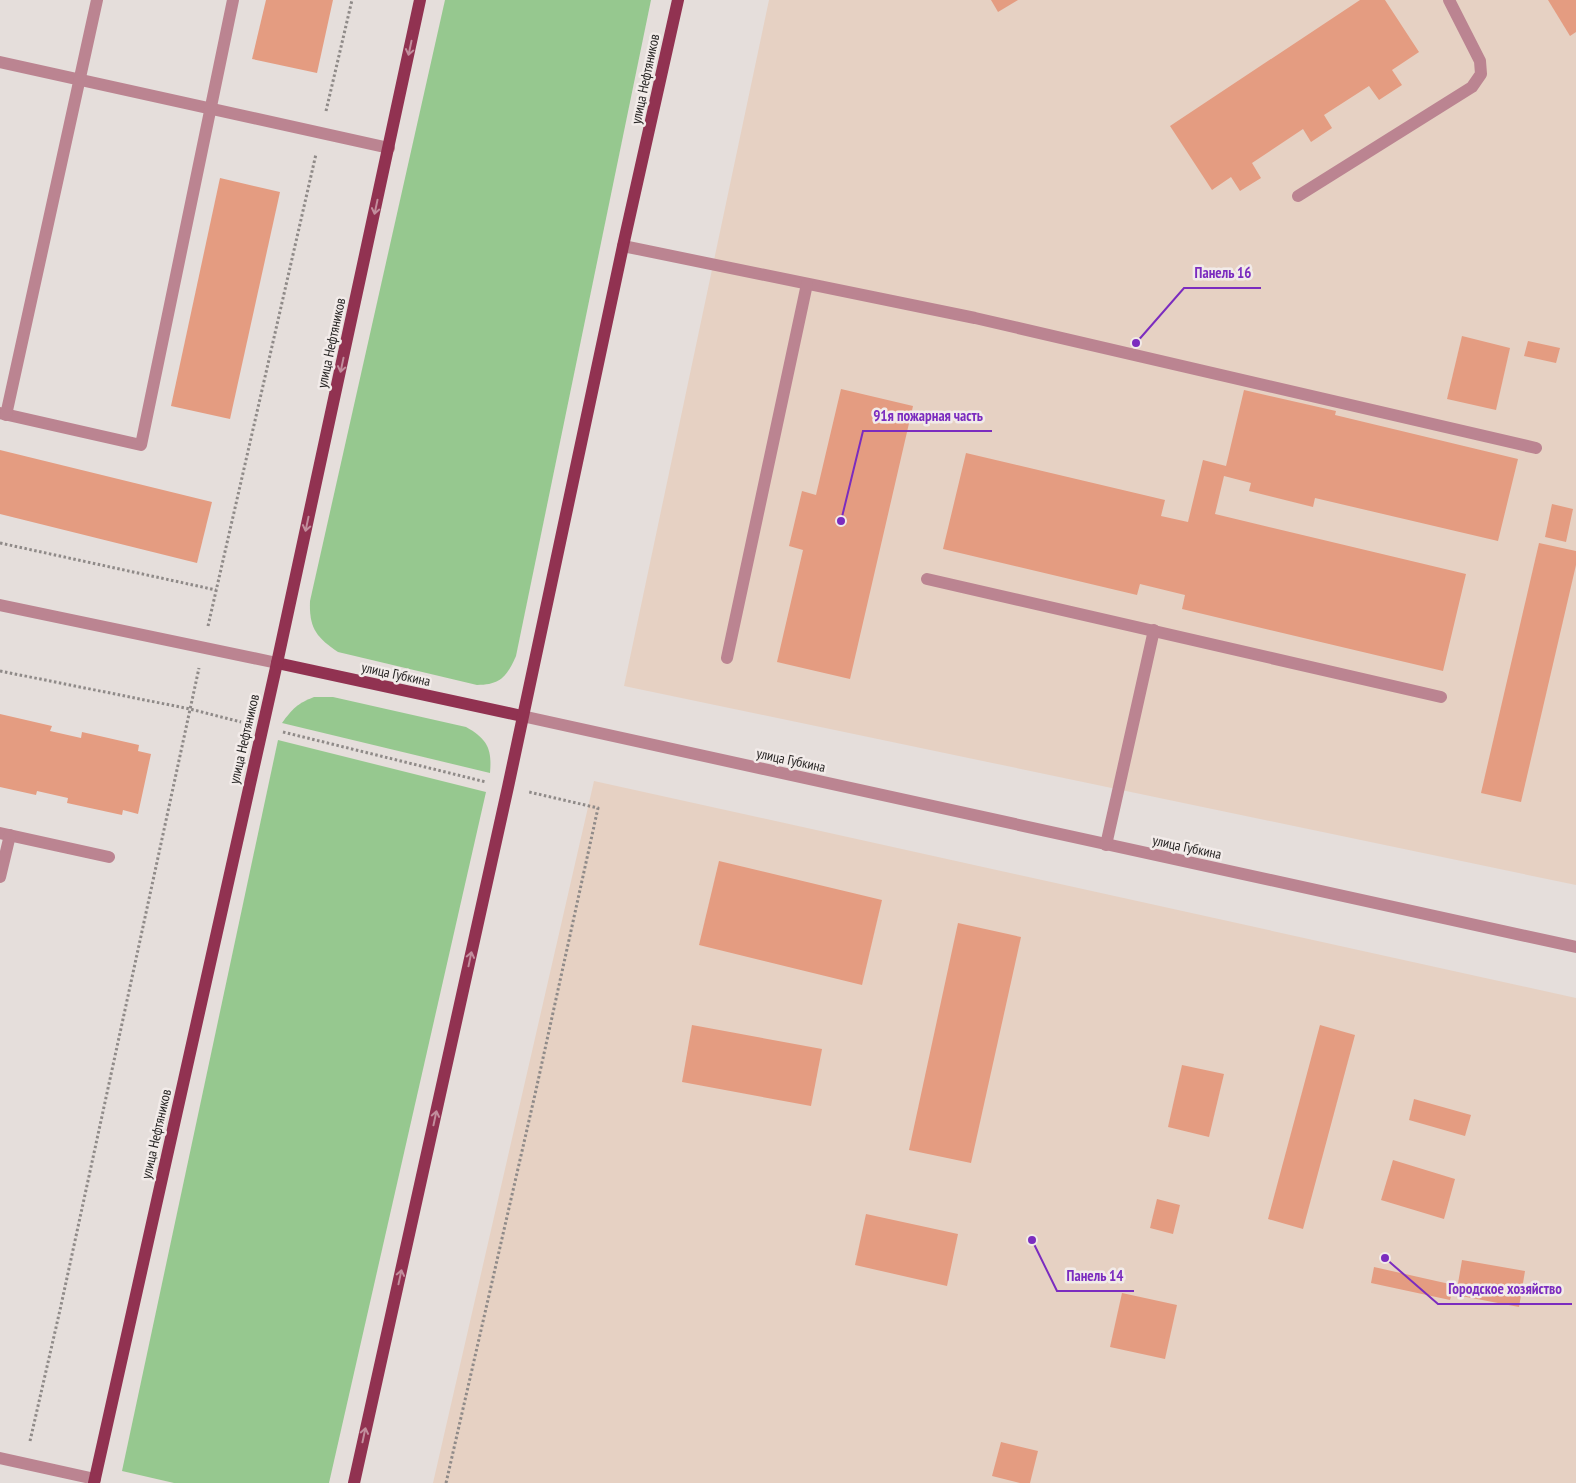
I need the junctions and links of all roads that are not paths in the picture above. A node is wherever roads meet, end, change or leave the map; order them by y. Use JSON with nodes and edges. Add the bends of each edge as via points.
{"nodes":[{"id":1,"x":97,"y":0,"type":"edge"},
{"id":2,"x":233,"y":0,"type":"edge"},
{"id":3,"x":420,"y":0,"type":"edge"},
{"id":4,"x":678,"y":0,"type":"edge"},
{"id":5,"x":1449,"y":0,"type":"edge"},
{"id":6,"x":0,"y":62,"type":"edge"},
{"id":7,"x":80,"y":80,"type":"junction"},
{"id":8,"x":210,"y":108,"type":"junction"},
{"id":9,"x":389,"y":148,"type":"junction"},
{"id":10,"x":1298,"y":196,"type":"dead end"},
{"id":11,"x":623,"y":246,"type":"junction"},
{"id":12,"x":807,"y":284,"type":"junction"},
{"id":13,"x":3,"y":414,"type":"edge"},
{"id":14,"x":1536,"y":448,"type":"dead end"},
{"id":15,"x":927,"y":579,"type":"dead end"},
{"id":16,"x":0,"y":605,"type":"edge"},
{"id":17,"x":1154,"y":630,"type":"junction"},
{"id":18,"x":727,"y":658,"type":"dead end"},
{"id":19,"x":277,"y":663,"type":"junction"},
{"id":20,"x":1441,"y":697,"type":"dead end"},
{"id":21,"x":522,"y":716,"type":"junction"},
{"id":22,"x":5,"y":834,"type":"edge"},
{"id":23,"x":1106,"y":845,"type":"junction"},
{"id":24,"x":109,"y":857,"type":"dead end"},
{"id":25,"x":0,"y":877,"type":"edge"},
{"id":26,"x":1576,"y":947,"type":"edge"},
{"id":27,"x":0,"y":1458,"type":"edge"},
{"id":28,"x":95,"y":1481,"type":"edge"},
{"id":29,"x":354,"y":1483,"type":"edge"}],
"edges":[{"from":1,"to":7,"type":"street"},
{"from":2,"to":8,"type":"street"},
{"from":3,"to":9,"type":"main road","name":"улица Нефтяников","one_way":true},
{"from":4,"to":11,"type":"main road","name":"улица Нефтяников"},
{"from":5,"to":10,"type":"street","via":[[1480,62],[1481,74],[1472,87]]},
{"from":6,"to":7,"type":"street"},
{"from":7,"to":8,"type":"street"},
{"from":7,"to":13,"type":"street"},
{"from":8,"to":9,"type":"street"},
{"from":8,"to":13,"type":"street","via":[[141,445]]},
{"from":9,"to":19,"type":"main road","name":"улица Нефтяников","one_way":true},
{"from":11,"to":12,"type":"street"},
{"from":11,"to":21,"type":"main road","name":"улица Нефтяников"},
{"from":12,"to":14,"type":"street","via":[[975,318]]},
{"from":12,"to":18,"type":"street"},
{"from":15,"to":17,"type":"street"},
{"from":16,"to":19,"type":"street","name":"улица Губкина"},
{"from":17,"to":20,"type":"street"},
{"from":17,"to":23,"type":"street"},
{"from":19,"to":21,"type":"main road","name":"улица Губкина"},
{"from":19,"to":28,"type":"main road","name":"улица Нефтяников"},
{"from":21,"to":23,"type":"street","name":"улица Губкина"},
{"from":29,"to":21,"type":"main road","name":"улица Нефтяников","one_way":true},
{"from":22,"to":24,"type":"street"},
{"from":22,"to":25,"type":"street"},
{"from":23,"to":26,"type":"street","name":"улица Губкина"},
{"from":27,"to":28,"type":"street"}]}
